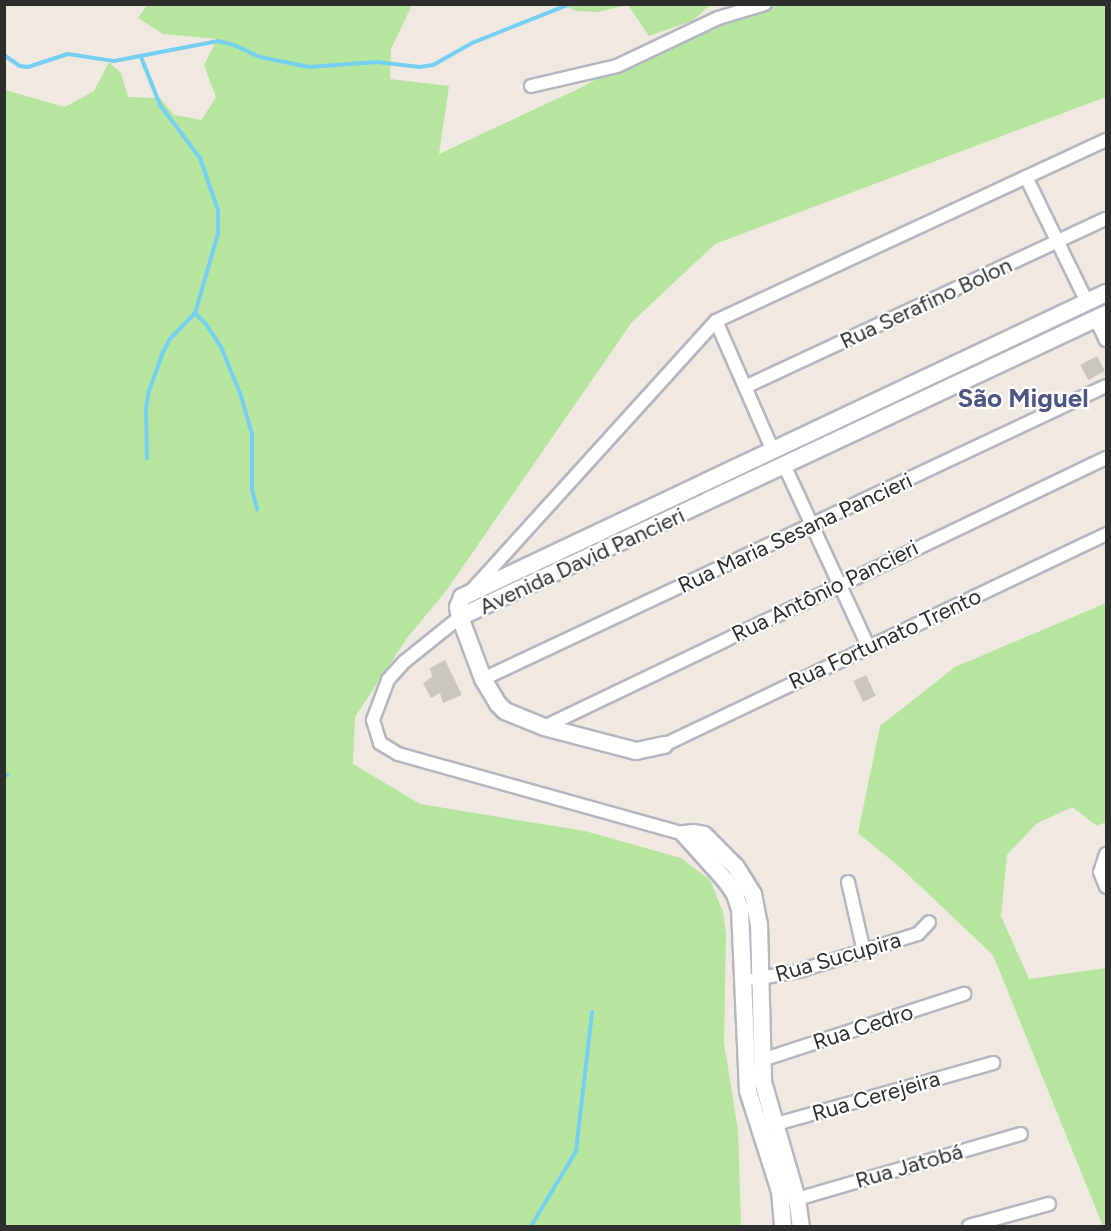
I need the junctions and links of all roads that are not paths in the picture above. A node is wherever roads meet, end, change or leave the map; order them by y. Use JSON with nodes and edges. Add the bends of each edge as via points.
{"nodes":[{"id":1,"x":765,"y":4,"type":"edge"},
{"id":2,"x":531,"y":86,"type":"dead end"},
{"id":3,"x":1107,"y":140,"type":"edge"},
{"id":4,"x":1026,"y":177,"type":"junction"},
{"id":5,"x":1107,"y":219,"type":"edge"},
{"id":6,"x":1059,"y":241,"type":"junction"},
{"id":7,"x":1107,"y":293,"type":"edge"},
{"id":8,"x":1087,"y":302,"type":"junction"},
{"id":9,"x":1102,"y":316,"type":"edge"},
{"id":10,"x":716,"y":321,"type":"junction"},
{"id":11,"x":1107,"y":340,"type":"edge"},
{"id":12,"x":1107,"y":386,"type":"edge"},
{"id":13,"x":745,"y":387,"type":"junction"},
{"id":14,"x":773,"y":451,"type":"junction"},
{"id":15,"x":1107,"y":458,"type":"edge"},
{"id":16,"x":785,"y":466,"type":"junction"},
{"id":17,"x":812,"y":525,"type":"junction"},
{"id":18,"x":1107,"y":534,"type":"edge"},
{"id":19,"x":838,"y":584,"type":"junction"},
{"id":20,"x":467,"y":595,"type":"junction"},
{"id":21,"x":460,"y":617,"type":"junction"},
{"id":22,"x":868,"y":646,"type":"junction"},
{"id":23,"x":483,"y":680,"type":"junction"},
{"id":24,"x":544,"y":727,"type":"junction"},
{"id":25,"x":664,"y":745,"type":"joint"},
{"id":26,"x":684,"y":834,"type":"junction"},
{"id":27,"x":1107,"y":854,"type":"edge"},
{"id":28,"x":848,"y":882,"type":"dead end"},
{"id":29,"x":1107,"y":887,"type":"edge"},
{"id":30,"x":929,"y":922,"type":"dead end"},
{"id":31,"x":864,"y":952,"type":"junction"},
{"id":32,"x":741,"y":979,"type":"junction"},
{"id":33,"x":760,"y":979,"type":"junction"},
{"id":34,"x":964,"y":994,"type":"dead end"},
{"id":35,"x":762,"y":1060,"type":"junction"},
{"id":36,"x":993,"y":1063,"type":"dead end"},
{"id":37,"x":767,"y":1126,"type":"junction"},
{"id":38,"x":1021,"y":1134,"type":"dead end"},
{"id":39,"x":798,"y":1199,"type":"junction"},
{"id":40,"x":1049,"y":1204,"type":"dead end"},
{"id":41,"x":783,"y":1227,"type":"edge"},
{"id":42,"x":801,"y":1227,"type":"edge"},
{"id":43,"x":969,"y":1227,"type":"edge"}],
"edges":[{"from":1,"to":2,"type":"street","via":[[718,18],[617,66]]},
{"from":3,"to":4,"type":"street"},
{"from":4,"to":6,"type":"street"},
{"from":4,"to":10,"type":"street"},
{"from":5,"to":6,"type":"street","name":"Rua Serafino Bolon"},
{"from":6,"to":8,"type":"street"},
{"from":6,"to":13,"type":"street","name":"Rua Serafino Bolon"},
{"from":7,"to":8,"type":"street","name":"Avenida David Pancieri"},
{"from":8,"to":14,"type":"street","name":"Avenida David Pancieri"},
{"from":9,"to":11,"type":"street"},
{"from":9,"to":16,"type":"street","name":"Avenida David Pancieri"},
{"from":10,"to":13,"type":"street"},
{"from":10,"to":20,"type":"street"},
{"from":12,"to":17,"type":"street","name":"Rua Maria Sesana Pancieri"},
{"from":13,"to":14,"type":"street"},
{"from":14,"to":20,"type":"street","name":"Avenida David Pancieri"},
{"from":15,"to":19,"type":"street","name":"Rua Antônio Pancieri"},
{"from":16,"to":17,"type":"street"},
{"from":16,"to":21,"type":"street","name":"Avenida David Pancieri"},
{"from":17,"to":19,"type":"street"},
{"from":17,"to":23,"type":"street","name":"Rua Maria Sesana Pancieri"},
{"from":18,"to":22,"type":"street","name":"Rua Fortunato Trento"},
{"from":19,"to":22,"type":"street"},
{"from":19,"to":24,"type":"street","name":"Rua Antônio Pancieri"},
{"from":20,"to":21,"type":"street","name":"Avenida David Pancieri","via":[[458,604]]},
{"from":21,"to":23,"type":"street"},
{"from":21,"to":26,"type":"street","via":[[431,638],[388,680],[373,720],[380,743],[398,754]]},
{"from":22,"to":25,"type":"street","name":"Rua Fortunato Trento"},
{"from":23,"to":24,"type":"street","via":[[498,704]]},
{"from":24,"to":25,"type":"street","via":[[636,751]]},
{"from":26,"to":32,"type":"street","via":[[735,894],[742,928]]},
{"from":26,"to":33,"type":"street","via":[[704,835],[736,867],[753,894],[759,924]]},
{"from":27,"to":29,"type":"street","via":[[1100,872]]},
{"from":28,"to":31,"type":"street"},
{"from":30,"to":31,"type":"street","name":"Rua Sucupira","via":[[918,934]]},
{"from":31,"to":33,"type":"street","name":"Rua Sucupira"},
{"from":32,"to":33,"type":"street","name":"Rua Sucupira"},
{"from":32,"to":37,"type":"street","via":[[748,1091]]},
{"from":33,"to":35,"type":"street"},
{"from":34,"to":35,"type":"street","name":"Rua Cedro"},
{"from":35,"to":37,"type":"street"},
{"from":36,"to":37,"type":"street","name":"Rua Cerejeira"},
{"from":37,"to":39,"type":"street"},
{"from":37,"to":41,"type":"street"},
{"from":38,"to":39,"type":"street","name":"Rua Jatobá"},
{"from":39,"to":42,"type":"street"},
{"from":40,"to":43,"type":"street"}]}
